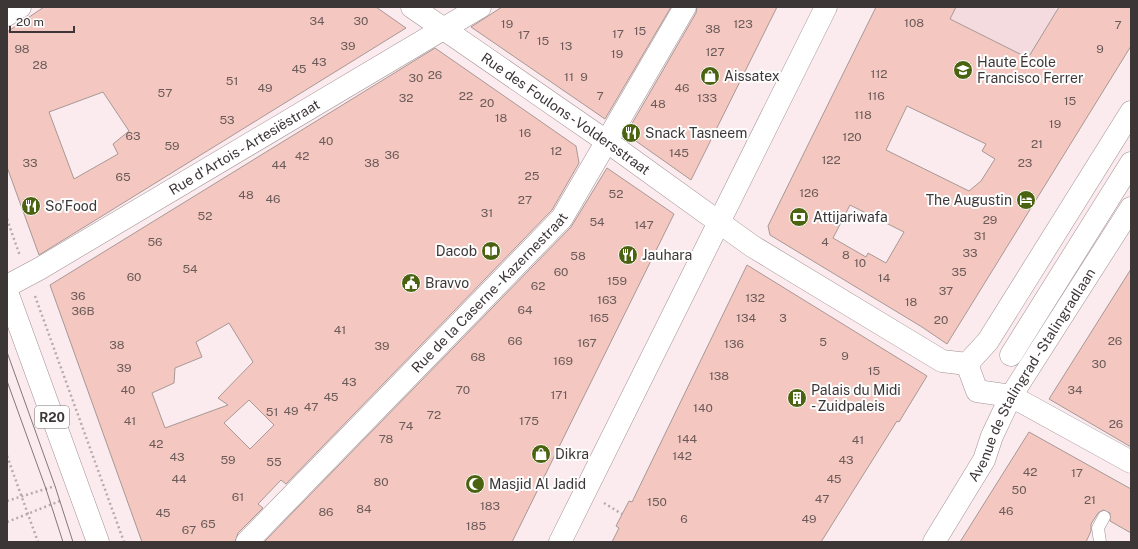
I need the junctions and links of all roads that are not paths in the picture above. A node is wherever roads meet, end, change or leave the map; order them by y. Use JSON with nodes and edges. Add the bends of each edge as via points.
{"nodes":[{"id":1,"x":20,"y":7,"type":"edge"},
{"id":2,"x":412,"y":7,"type":"edge"},
{"id":3,"x":480,"y":7,"type":"edge"},
{"id":4,"x":685,"y":7,"type":"edge"},
{"id":5,"x":826,"y":7,"type":"edge"},
{"id":6,"x":7,"y":16,"type":"edge"},
{"id":7,"x":445,"y":29,"type":"junction"},
{"id":8,"x":1131,"y":112,"type":"edge"},
{"id":9,"x":607,"y":142,"type":"junction"},
{"id":10,"x":1131,"y":163,"type":"edge"},
{"id":11,"x":1131,"y":208,"type":"edge"},
{"id":12,"x":719,"y":221,"type":"junction"},
{"id":13,"x":7,"y":286,"type":"edge"},
{"id":14,"x":7,"y":292,"type":"edge"},
{"id":15,"x":1011,"y":355,"type":"dead end"},
{"id":16,"x":966,"y":364,"type":"junction"},
{"id":17,"x":1011,"y":396,"type":"junction"},
{"id":18,"x":1131,"y":462,"type":"edge"},
{"id":19,"x":1104,"y":517,"type":"dead end"},
{"id":20,"x":98,"y":542,"type":"edge"},
{"id":21,"x":247,"y":542,"type":"edge"},
{"id":22,"x":560,"y":542,"type":"edge"},
{"id":23,"x":934,"y":542,"type":"edge"},
{"id":24,"x":1100,"y":542,"type":"edge"}],
"edges":[{"from":1,"to":6,"type":"street"},
{"from":2,"to":7,"type":"street","name":"Rue des Foulons - Voldersstraat"},
{"from":3,"to":7,"type":"street","name":"Rue d'Artois - Artesiëstraat"},
{"from":4,"to":9,"type":"street","name":"Rue de la Caserne - Kazernestraat"},
{"from":5,"to":12,"type":"street"},
{"from":7,"to":9,"type":"street","name":"Rue des Foulons - Voldersstraat"},
{"from":7,"to":13,"type":"street","name":"Rue d'Artois - Artesiëstraat","via":[[28,276]]},
{"from":8,"to":16,"type":"street","via":[[988,341]]},
{"from":9,"to":12,"type":"street","name":"Rue des Foulons - Voldersstraat"},
{"from":9,"to":21,"type":"street","name":"Rue de la Caserne - Kazernestraat","via":[[562,218]]},
{"from":10,"to":15,"type":"street"},
{"from":11,"to":17,"type":"street","name":"Avenue de Stalingrad - Stalingradlaan"},
{"from":12,"to":16,"type":"street","name":"Rue des Foulons - Voldersstraat","via":[[752,246],[942,361]]},
{"from":12,"to":22,"type":"street"},
{"from":14,"to":20,"type":"street","number":"R20"},
{"from":16,"to":17,"type":"street","via":[[977,391]]},
{"from":17,"to":18,"type":"street"},
{"from":17,"to":23,"type":"street","name":"Avenue de Stalingrad - Stalingradlaan","via":[[984,460]]},
{"from":19,"to":24,"type":"lane","via":[[1098,528]]}]}
